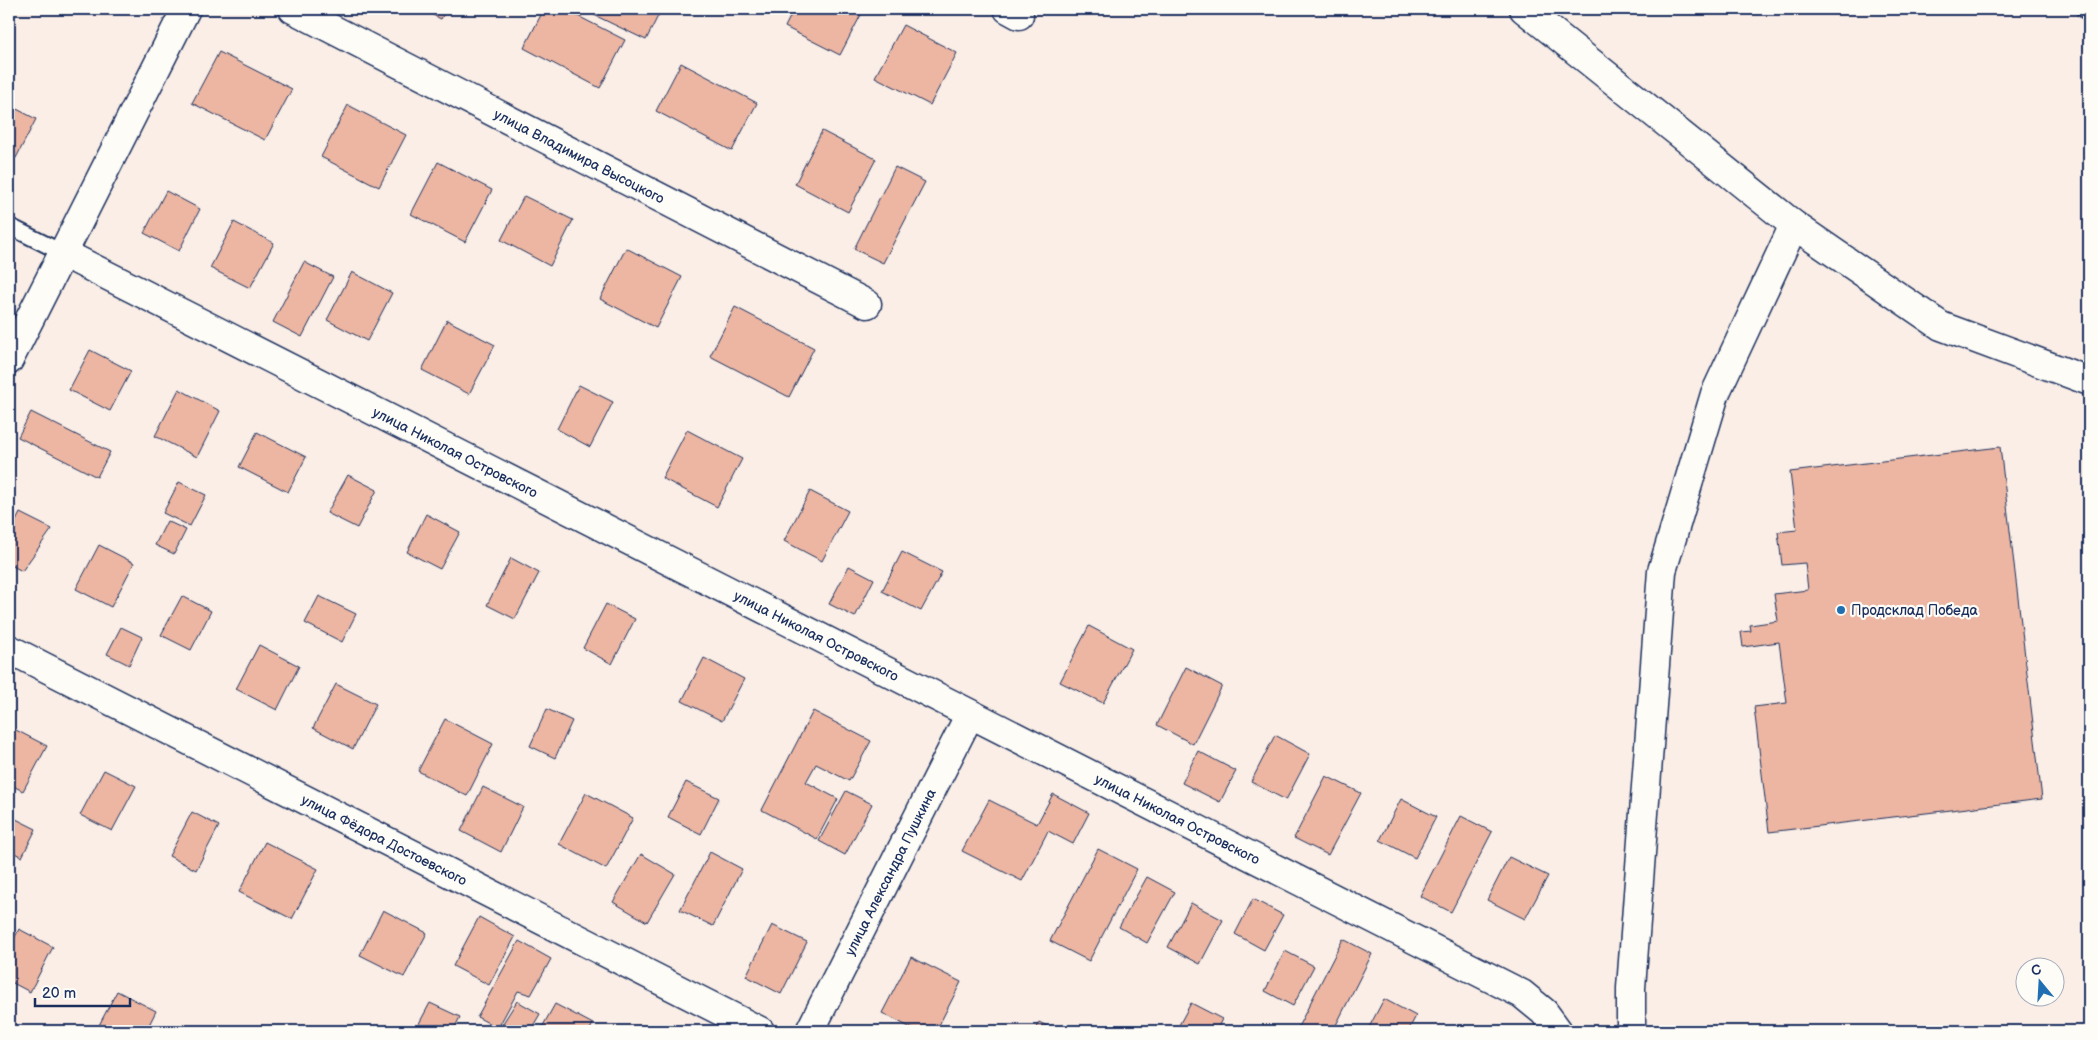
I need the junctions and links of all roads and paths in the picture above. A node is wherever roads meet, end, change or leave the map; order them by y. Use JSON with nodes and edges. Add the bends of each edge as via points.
{"nodes":[{"id":1,"x":186,"y":9,"type":"edge"},
{"id":2,"x":293,"y":9,"type":"edge"},
{"id":3,"x":1524,"y":9,"type":"edge"},
{"id":4,"x":2084,"y":9,"type":"edge"},
{"id":5,"x":2089,"y":13,"type":"edge"},
{"id":6,"x":1794,"y":224,"type":"junction"},
{"id":7,"x":9,"y":226,"type":"edge"},
{"id":8,"x":63,"y":253,"type":"junction"},
{"id":9,"x":867,"y":304,"type":"dead end"},
{"id":10,"x":9,"y":360,"type":"edge"},
{"id":11,"x":2089,"y":381,"type":"edge"},
{"id":12,"x":9,"y":649,"type":"edge"},
{"id":13,"x":970,"y":714,"type":"junction"},
{"id":14,"x":760,"y":1031,"type":"edge"},
{"id":15,"x":810,"y":1031,"type":"edge"},
{"id":16,"x":1558,"y":1031,"type":"edge"},
{"id":17,"x":1631,"y":1031,"type":"edge"}],
"edges":[{"from":1,"to":8,"type":"street"},
{"from":2,"to":9,"type":"street","name":"улица Владимира Высоцкого"},
{"from":3,"to":6,"type":"street"},
{"from":4,"to":5,"type":"lane"},
{"from":6,"to":11,"type":"street","via":[[1941,326]]},
{"from":6,"to":17,"type":"street","via":[[1715,394],[1662,571],[1631,988]]},
{"from":7,"to":8,"type":"lane"},
{"from":8,"to":10,"type":"street"},
{"from":8,"to":13,"type":"street","name":"улица Николая Островского"},
{"from":12,"to":14,"type":"street","name":"улица Фёдора Достоевского"},
{"from":13,"to":15,"type":"street","name":"улица Александра Пушкина"},
{"from":13,"to":16,"type":"street","name":"улица Николая Островского","via":[[1522,994],[1544,1012]]}]}
